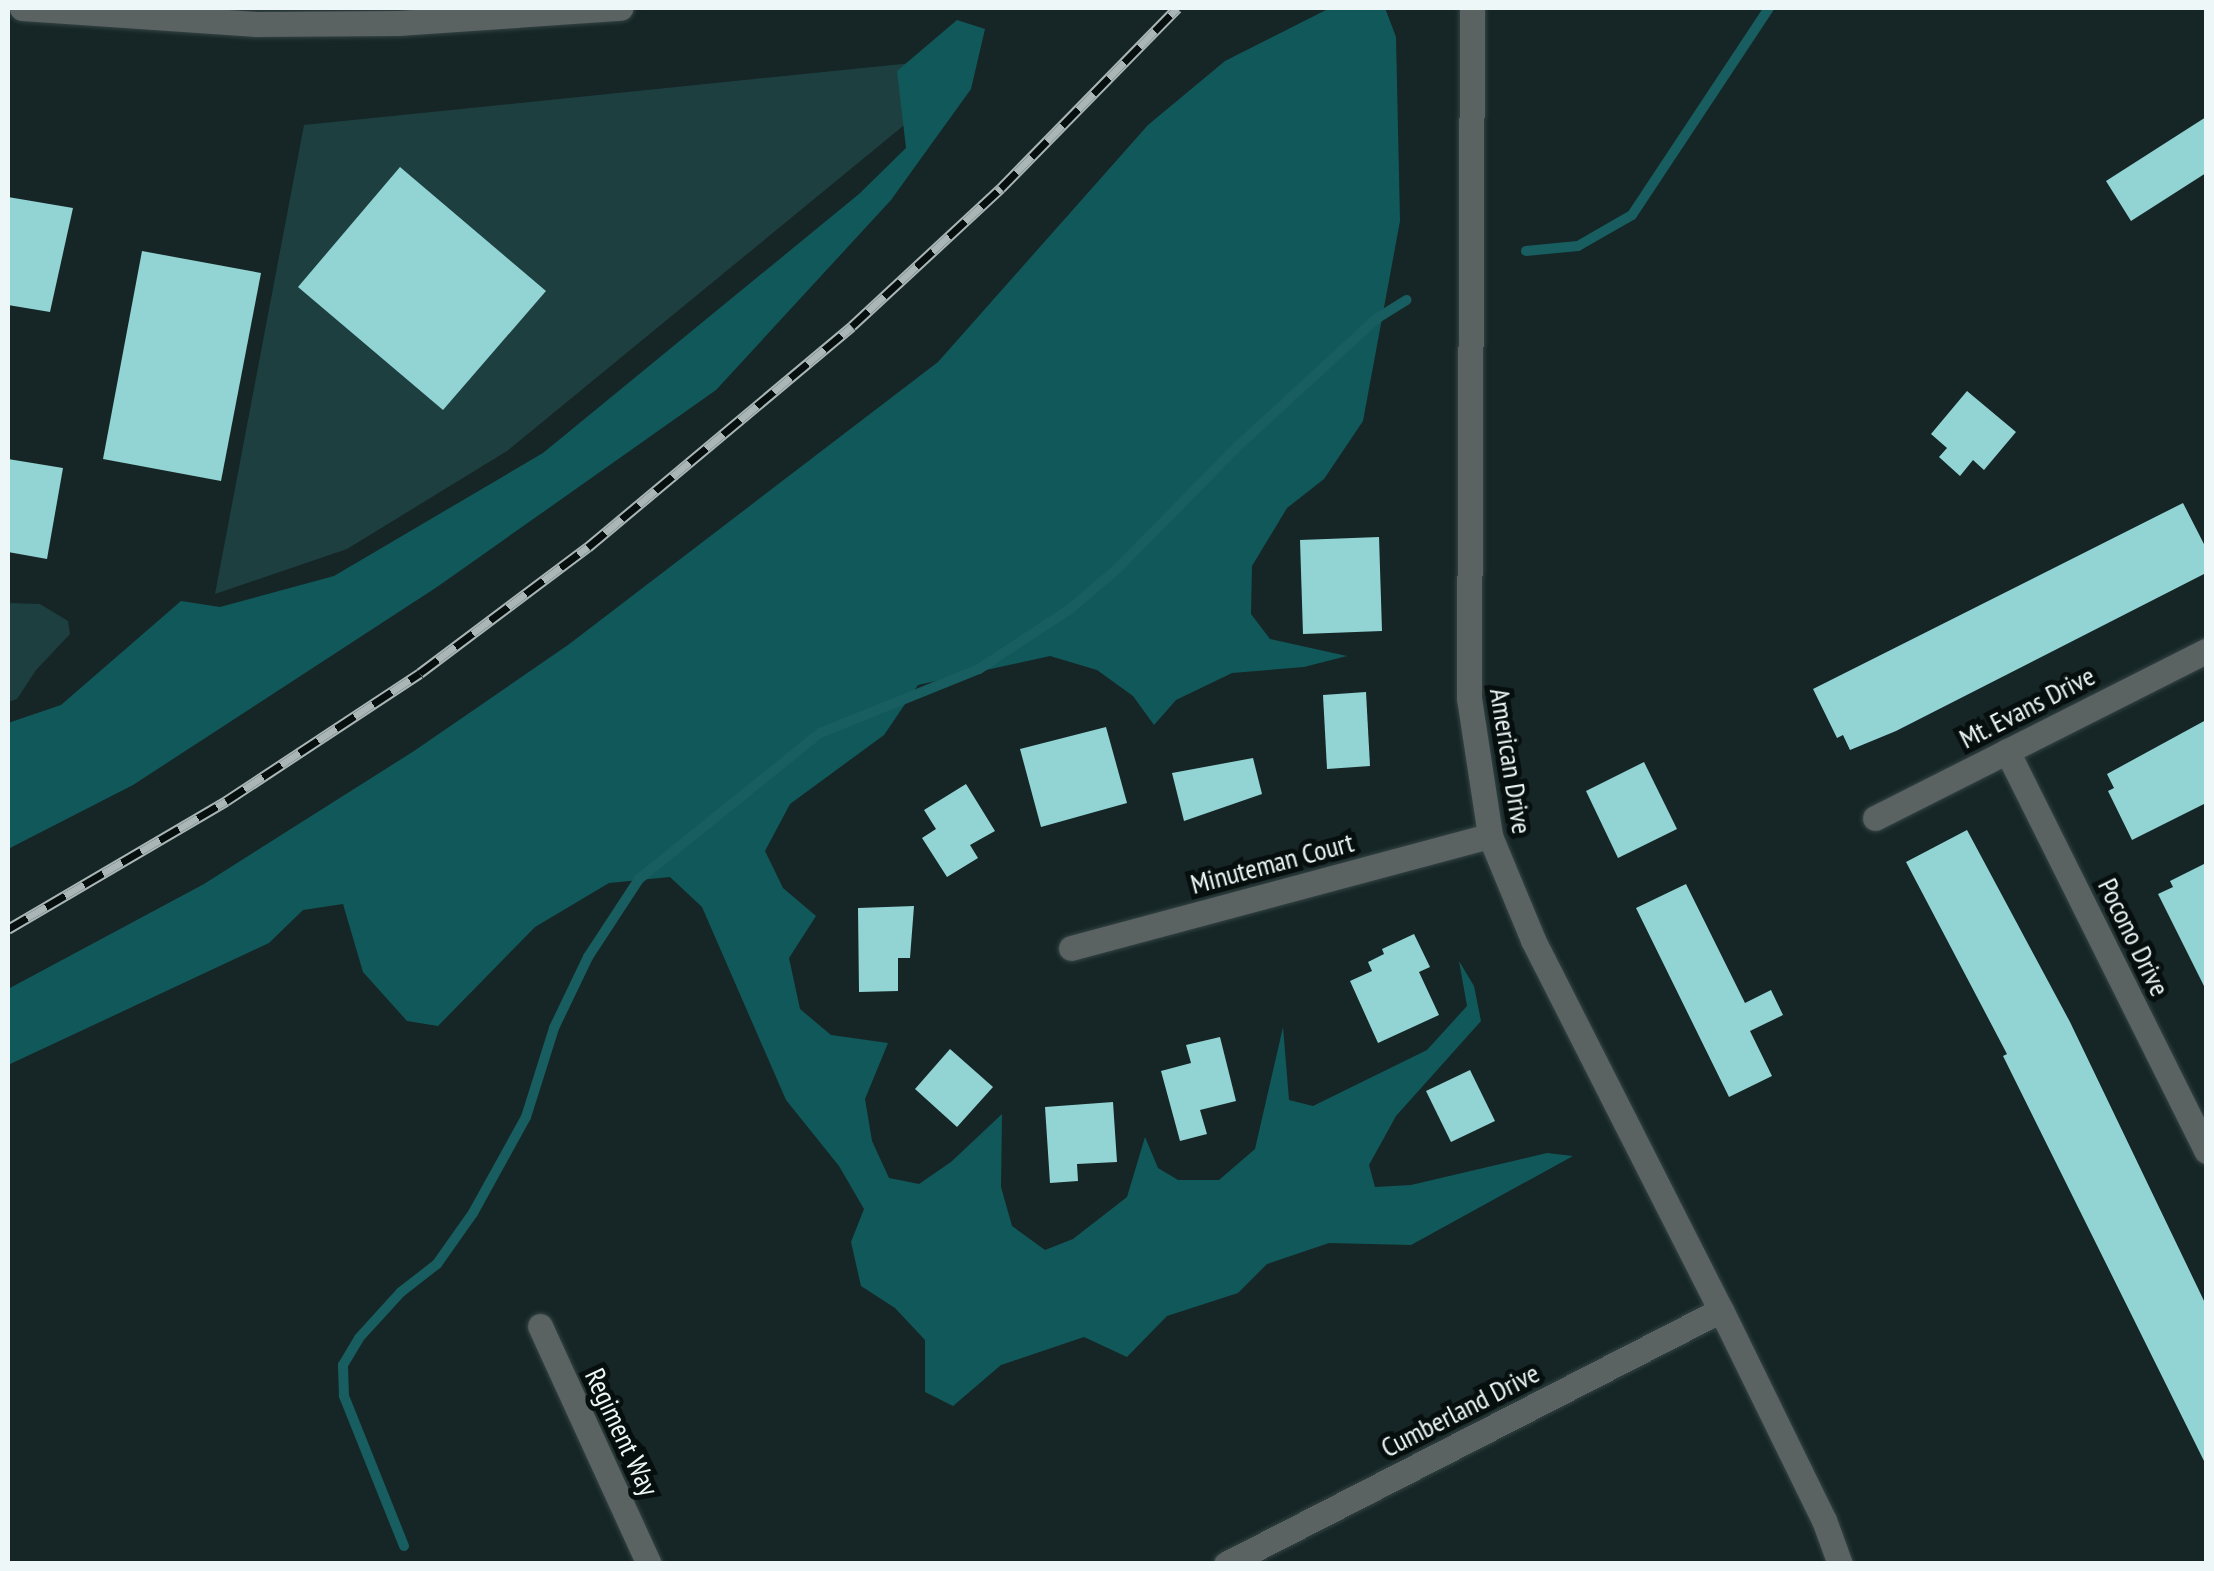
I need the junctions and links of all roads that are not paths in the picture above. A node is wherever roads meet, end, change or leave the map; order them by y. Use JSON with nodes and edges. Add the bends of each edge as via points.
{"nodes":[{"id":1,"x":22,"y":8,"type":"edge"},
{"id":2,"x":620,"y":8,"type":"edge"},
{"id":3,"x":1472,"y":8,"type":"edge"},
{"id":4,"x":2206,"y":651,"type":"edge"},
{"id":5,"x":2007,"y":750,"type":"junction"},
{"id":6,"x":1875,"y":818,"type":"dead end"},
{"id":7,"x":1490,"y":836,"type":"junction"},
{"id":8,"x":1071,"y":948,"type":"dead end"},
{"id":9,"x":2206,"y":1151,"type":"edge"},
{"id":10,"x":1721,"y":1310,"type":"junction"},
{"id":11,"x":540,"y":1326,"type":"dead end"},
{"id":12,"x":649,"y":1564,"type":"edge"},
{"id":13,"x":1226,"y":1564,"type":"edge"},
{"id":14,"x":1840,"y":1564,"type":"edge"}],
"edges":[{"from":1,"to":2,"type":"street","via":[[256,24],[398,23]]},
{"from":3,"to":7,"type":"street","name":"American Drive","via":[[1468,698]]},
{"from":4,"to":5,"type":"street","name":"Mt. Evans Drive"},
{"from":5,"to":6,"type":"street","name":"Mt. Evans Drive"},
{"from":5,"to":9,"type":"street","name":"Pocono Drive"},
{"from":7,"to":8,"type":"street","name":"Minuteman Court"},
{"from":7,"to":10,"type":"street","name":"American Drive","via":[[1532,940]]},
{"from":10,"to":13,"type":"street","name":"Cumberland Drive"},
{"from":10,"to":14,"type":"street","name":"American Drive"},
{"from":11,"to":12,"type":"street","name":"Regiment Way"}]}
